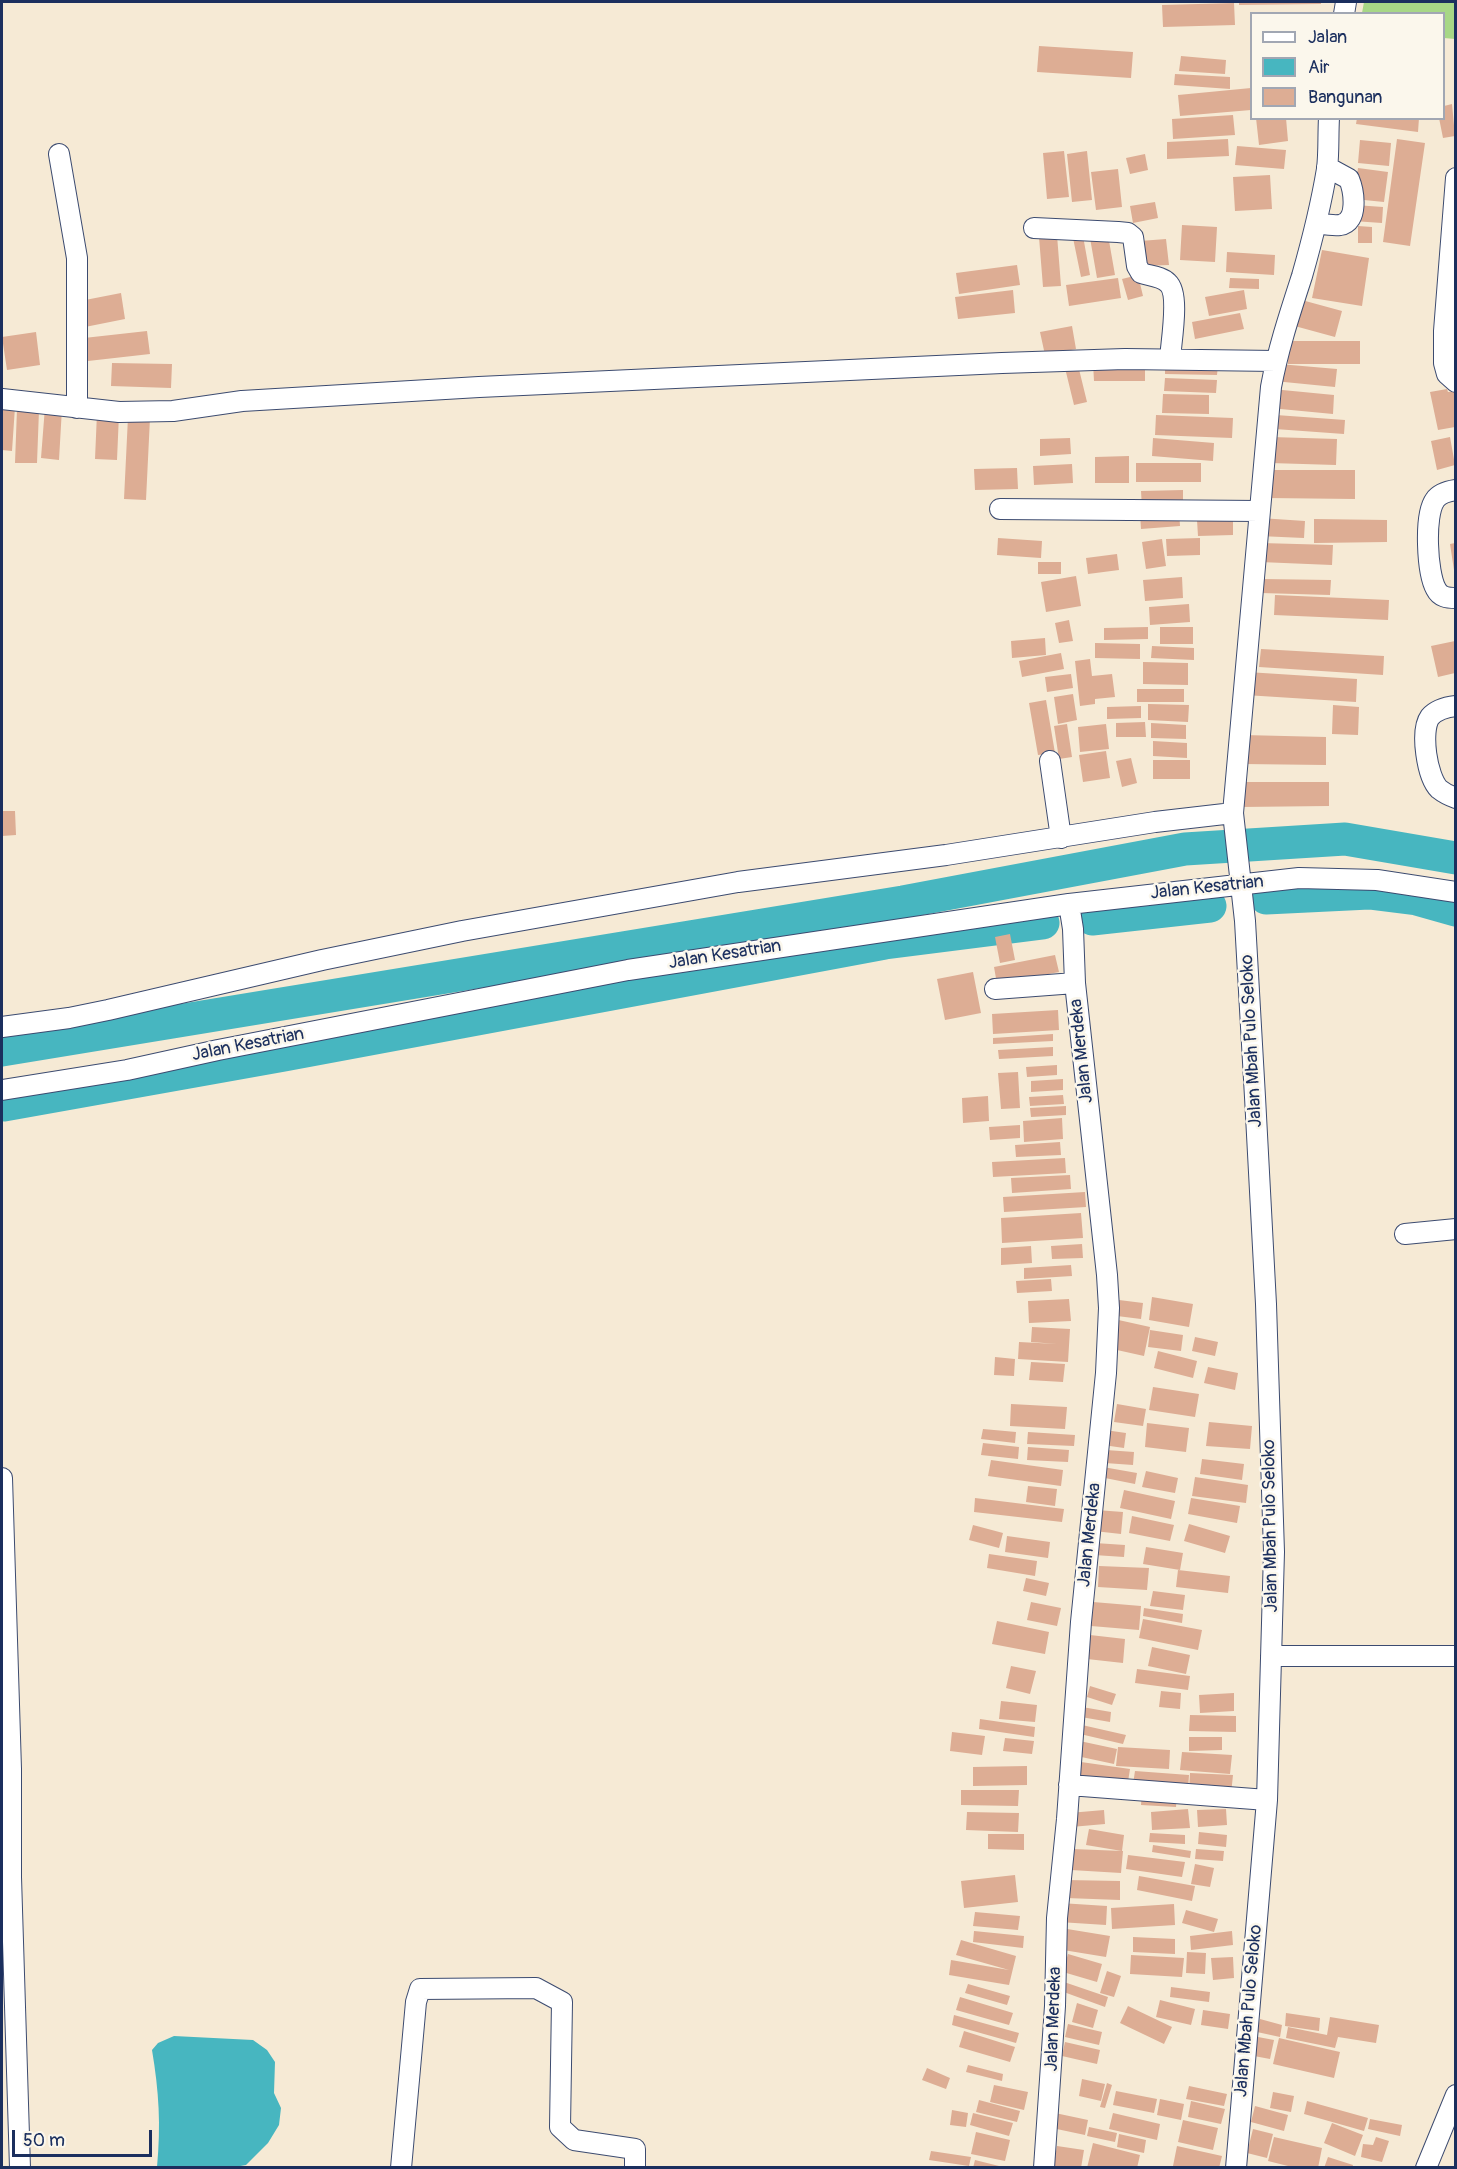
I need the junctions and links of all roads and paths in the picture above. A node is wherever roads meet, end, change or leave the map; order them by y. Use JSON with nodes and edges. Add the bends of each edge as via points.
{"nodes":[{"id":1,"x":1329,"y":120,"type":"edge"},
{"id":2,"x":59,"y":154,"type":"dead end"},
{"id":3,"x":1327,"y":167,"type":"junction"},
{"id":4,"x":1455,"y":178,"type":"edge"},
{"id":5,"x":1316,"y":223,"type":"junction"},
{"id":6,"x":1034,"y":228,"type":"dead end"},
{"id":7,"x":1452,"y":276,"type":"edge"},
{"id":8,"x":1170,"y":359,"type":"junction"},
{"id":9,"x":1276,"y":361,"type":"junction"},
{"id":10,"x":1455,"y":382,"type":"edge"},
{"id":11,"x":2,"y":399,"type":"edge"},
{"id":12,"x":77,"y":408,"type":"junction"},
{"id":13,"x":1455,"y":490,"type":"edge"},
{"id":14,"x":1000,"y":509,"type":"dead end"},
{"id":15,"x":1260,"y":511,"type":"junction"},
{"id":16,"x":1455,"y":598,"type":"edge"},
{"id":17,"x":1455,"y":706,"type":"edge"},
{"id":18,"x":1050,"y":761,"type":"dead end"},
{"id":19,"x":1455,"y":798,"type":"edge"},
{"id":20,"x":1234,"y":821,"type":"junction"},
{"id":21,"x":1059,"y":827,"type":"junction"},
{"id":22,"x":1241,"y":883,"type":"junction"},
{"id":23,"x":1455,"y":892,"type":"edge"},
{"id":24,"x":1071,"y":916,"type":"junction"},
{"id":25,"x":1075,"y":982,"type":"junction"},
{"id":26,"x":995,"y":988,"type":"dead end"},
{"id":27,"x":2,"y":1027,"type":"edge"},
{"id":28,"x":2,"y":1090,"type":"edge"},
{"id":29,"x":1455,"y":1229,"type":"edge"},
{"id":30,"x":1405,"y":1234,"type":"dead end"},
{"id":31,"x":2,"y":1478,"type":"edge"},
{"id":32,"x":3,"y":1556,"type":"edge"},
{"id":33,"x":1271,"y":1656,"type":"junction"},
{"id":34,"x":1455,"y":1656,"type":"edge"},
{"id":35,"x":5,"y":1669,"type":"edge"},
{"id":36,"x":6,"y":1769,"type":"edge"},
{"id":37,"x":1069,"y":1785,"type":"junction"},
{"id":38,"x":1267,"y":1800,"type":"junction"},
{"id":39,"x":6,"y":1877,"type":"edge"},
{"id":40,"x":10,"y":2082,"type":"edge"},
{"id":41,"x":1455,"y":2095,"type":"edge"},
{"id":42,"x":20,"y":2168,"type":"edge"},
{"id":43,"x":401,"y":2168,"type":"edge"},
{"id":44,"x":635,"y":2168,"type":"edge"},
{"id":45,"x":1044,"y":2168,"type":"edge"},
{"id":46,"x":1236,"y":2168,"type":"edge"},
{"id":47,"x":1426,"y":2168,"type":"edge"}],
"edges":[{"from":1,"to":3,"type":"street","name":"Jalan Mbah Pulo Seloko"},
{"from":2,"to":12,"type":"street","via":[[77,258]]},
{"from":3,"to":5,"type":"street","name":"Jalan Mbah Pulo Seloko"},
{"from":3,"to":5,"type":"street","via":[[1349,179],[1353,208],[1347,222],[1341,225]]},
{"from":4,"to":7,"type":"street"},
{"from":5,"to":9,"type":"street","name":"Jalan Mbah Pulo Seloko"},
{"from":6,"to":8,"type":"street","via":[[1118,232],[1133,237],[1141,273],[1167,281],[1172,288],[1175,298]]},
{"from":7,"to":10,"type":"street","via":[[1444,363]]},
{"from":8,"to":9,"type":"street"},
{"from":8,"to":12,"type":"street","via":[[479,387],[242,401],[173,411]]},
{"from":9,"to":15,"type":"street","name":"Jalan Mbah Pulo Seloko"},
{"from":11,"to":12,"type":"street"},
{"from":13,"to":16,"type":"street","via":[[1435,499],[1428,543],[1436,590],[1443,597]]},
{"from":14,"to":15,"type":"street"},
{"from":15,"to":20,"type":"street","name":"Jalan Mbah Pulo Seloko"},
{"from":17,"to":19,"type":"street","via":[[1430,717],[1426,730],[1431,776],[1438,788]]},
{"from":18,"to":21,"type":"street"},
{"from":20,"to":21,"type":"street"},
{"from":20,"to":22,"type":"street","name":"Jalan Mbah Pulo Seloko"},
{"from":21,"to":27,"type":"street","via":[[462,931],[108,1010]]},
{"from":22,"to":23,"type":"street","name":"Jalan Kesatrian","via":[[1338,877]]},
{"from":22,"to":24,"type":"street","name":"Jalan Kesatrian"},
{"from":22,"to":33,"type":"street","name":"Jalan Mbah Pulo Seloko","via":[[1266,1304],[1274,1552]]},
{"from":24,"to":25,"type":"street","name":"Jalan Merdeka"},
{"from":24,"to":28,"type":"street","name":"Jalan Kesatrian","via":[[628,970],[127,1070]]},
{"from":25,"to":26,"type":"street"},
{"from":25,"to":37,"type":"street","name":"Jalan Merdeka","via":[[1109,1308]]},
{"from":29,"to":30,"type":"street"},
{"from":31,"to":32,"type":"street"},
{"from":32,"to":35,"type":"street"},
{"from":33,"to":34,"type":"street"},
{"from":33,"to":38,"type":"street","name":"Jalan Mbah Pulo Seloko"},
{"from":35,"to":36,"type":"street"},
{"from":36,"to":39,"type":"street"},
{"from":37,"to":38,"type":"street"},
{"from":37,"to":45,"type":"street","name":"Jalan Merdeka","via":[[1057,1917]]},
{"from":38,"to":46,"type":"street","name":"Jalan Mbah Pulo Seloko"},
{"from":39,"to":40,"type":"street"},
{"from":40,"to":42,"type":"street"},
{"from":41,"to":47,"type":"street"},
{"from":43,"to":44,"type":"street","via":[[420,1989],[536,1988],[562,2002],[560,2127],[573,2140],[635,2149]]}]}
